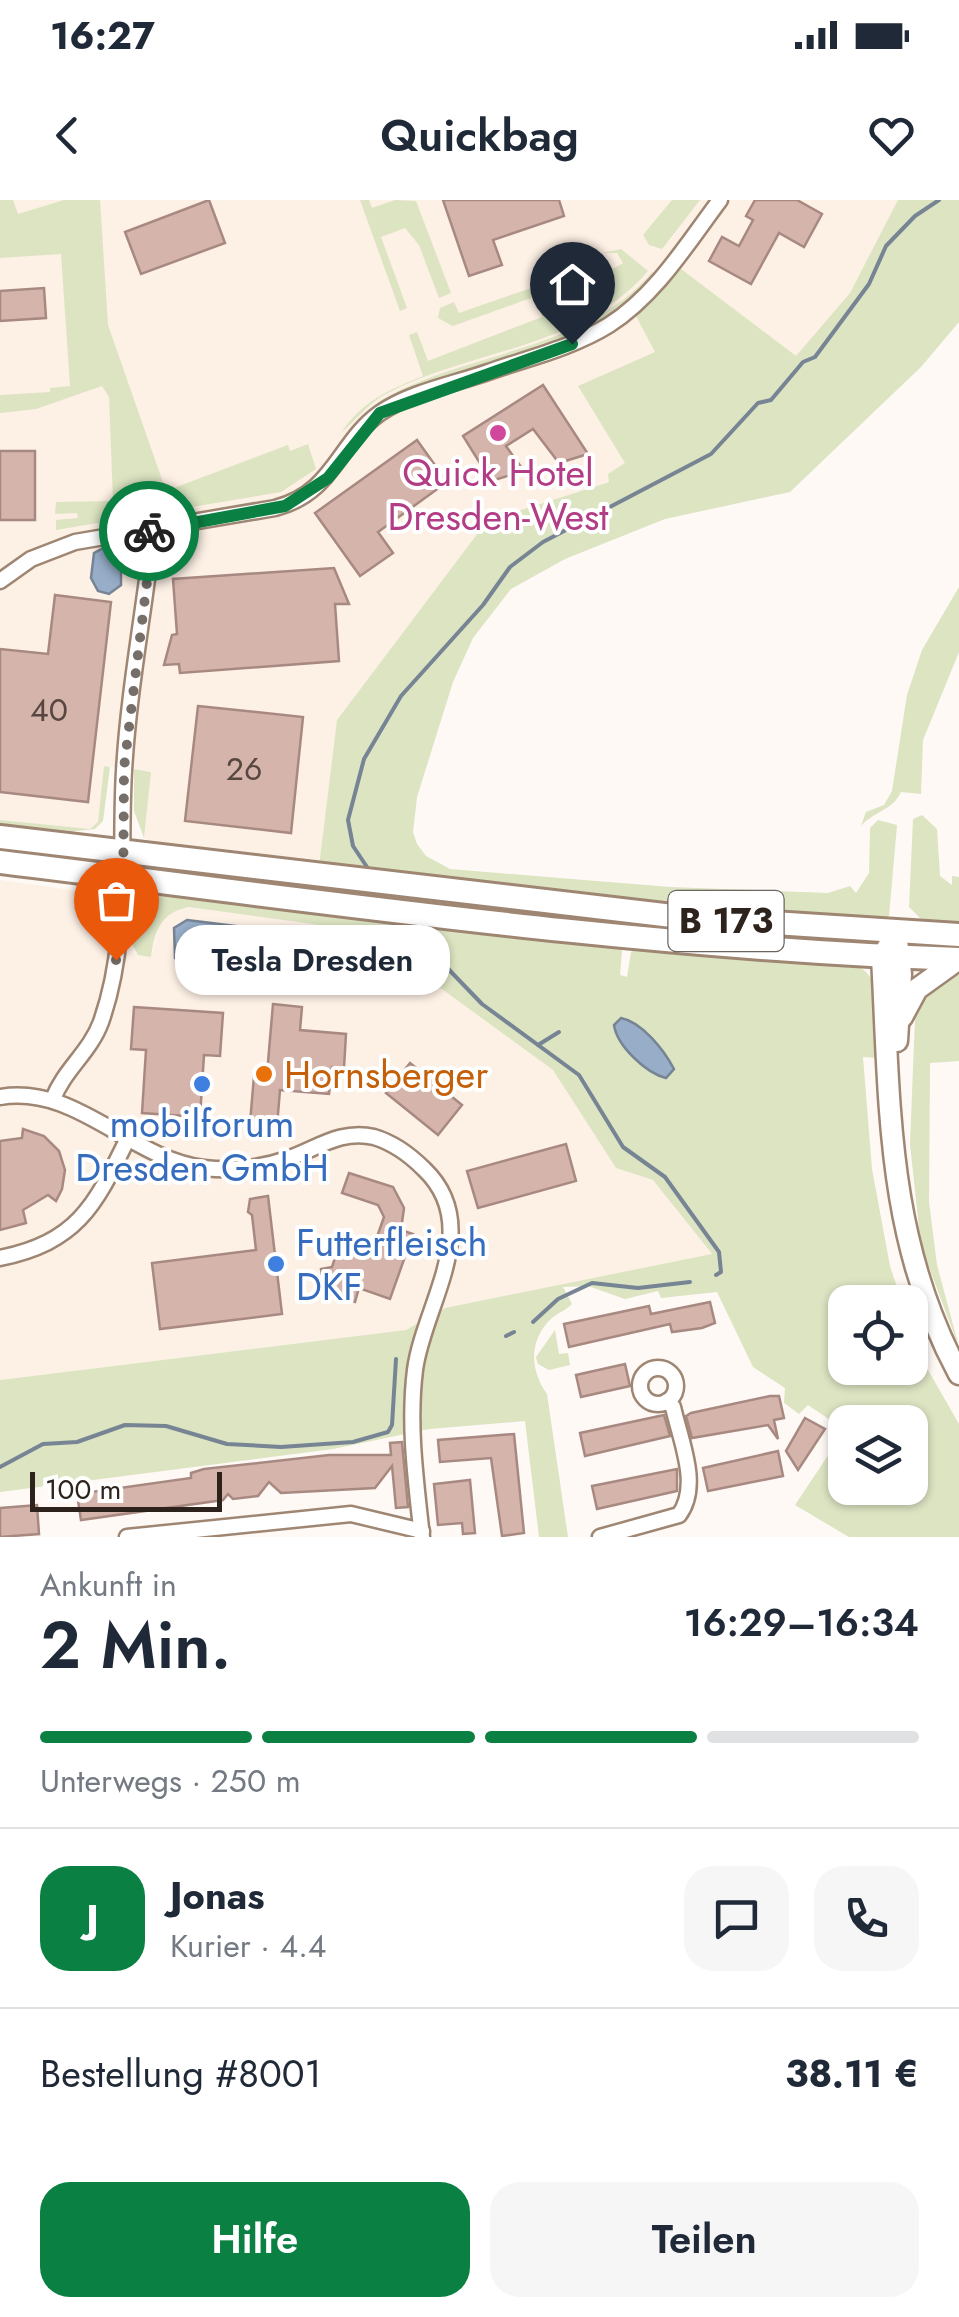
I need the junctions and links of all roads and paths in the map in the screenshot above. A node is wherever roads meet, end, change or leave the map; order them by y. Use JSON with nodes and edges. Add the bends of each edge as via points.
{"nodes":[{"id":1,"x":720,"y":200,"type":"edge"},
{"id":2,"x":148,"y":531,"type":"junction"},
{"id":3,"x":0,"y":581,"type":"edge"},
{"id":4,"x":0,"y":838,"type":"edge"},
{"id":5,"x":122,"y":852,"type":"junction"},
{"id":6,"x":0,"y":862,"type":"edge"},
{"id":7,"x":122,"y":877,"type":"junction"},
{"id":8,"x":896,"y":933,"type":"junction"},
{"id":9,"x":959,"y":935,"type":"edge"},
{"id":10,"x":891,"y":957,"type":"junction"},
{"id":11,"x":959,"y":959,"type":"edge"},
{"id":12,"x":899,"y":1023,"type":"junction"},
{"id":13,"x":890,"y":1093,"type":"junction"},
{"id":14,"x":0,"y":1097,"type":"edge"},
{"id":15,"x":53,"y":1099,"type":"junction"},
{"id":16,"x":126,"y":1142,"type":"junction"},
{"id":17,"x":0,"y":1258,"type":"edge"},
{"id":18,"x":959,"y":1374,"type":"edge"},
{"id":19,"x":667,"y":1401,"type":"dead end"},
{"id":20,"x":422,"y":1534,"type":"edge"},
{"id":21,"x":127,"y":1537,"type":"edge"},
{"id":22,"x":600,"y":1537,"type":"edge"}],
"edges":[{"from":1,"to":2,"type":"street","via":[[638,303],[608,326],[380,413],[328,478],[295,502]]},
{"from":2,"to":3,"type":"street","via":[[52,548]]},
{"from":2,"to":5,"type":"street"},
{"from":4,"to":5,"type":"main road","number":"B 173"},
{"from":5,"to":7,"type":"street"},
{"from":5,"to":8,"type":"main road","number":"B 173","via":[[680,917]]},
{"from":6,"to":7,"type":"main road","number":"B 173"},
{"from":7,"to":10,"type":"main road","number":"B 173","via":[[694,943]]},
{"from":7,"to":15,"type":"street","via":[[122,929],[102,1020]]},
{"from":8,"to":9,"type":"main road","number":"B 173"},
{"from":8,"to":10,"type":"main road"},
{"from":10,"to":11,"type":"main road","number":"B 173"},
{"from":10,"to":12,"type":"main road"},
{"from":10,"to":13,"type":"main road"},
{"from":11,"to":12,"type":"main road","via":[[916,989]]},
{"from":12,"to":13,"type":"main road"},
{"from":13,"to":18,"type":"main road","via":[[906,1244]]},
{"from":14,"to":15,"type":"street"},
{"from":15,"to":16,"type":"street"},
{"from":16,"to":17,"type":"street","via":[[76,1226],[38,1248]]},
{"from":16,"to":20,"type":"street","via":[[179,1164],[237,1169],[281,1161],[339,1138],[372,1137],[409,1154],[432,1177],[448,1214],[450,1255],[415,1367],[412,1431]]},
{"from":19,"to":22,"type":"street","via":[[689,1480],[686,1505],[679,1515]]},
{"from":20,"to":21,"type":"street","via":[[351,1514]]}]}
